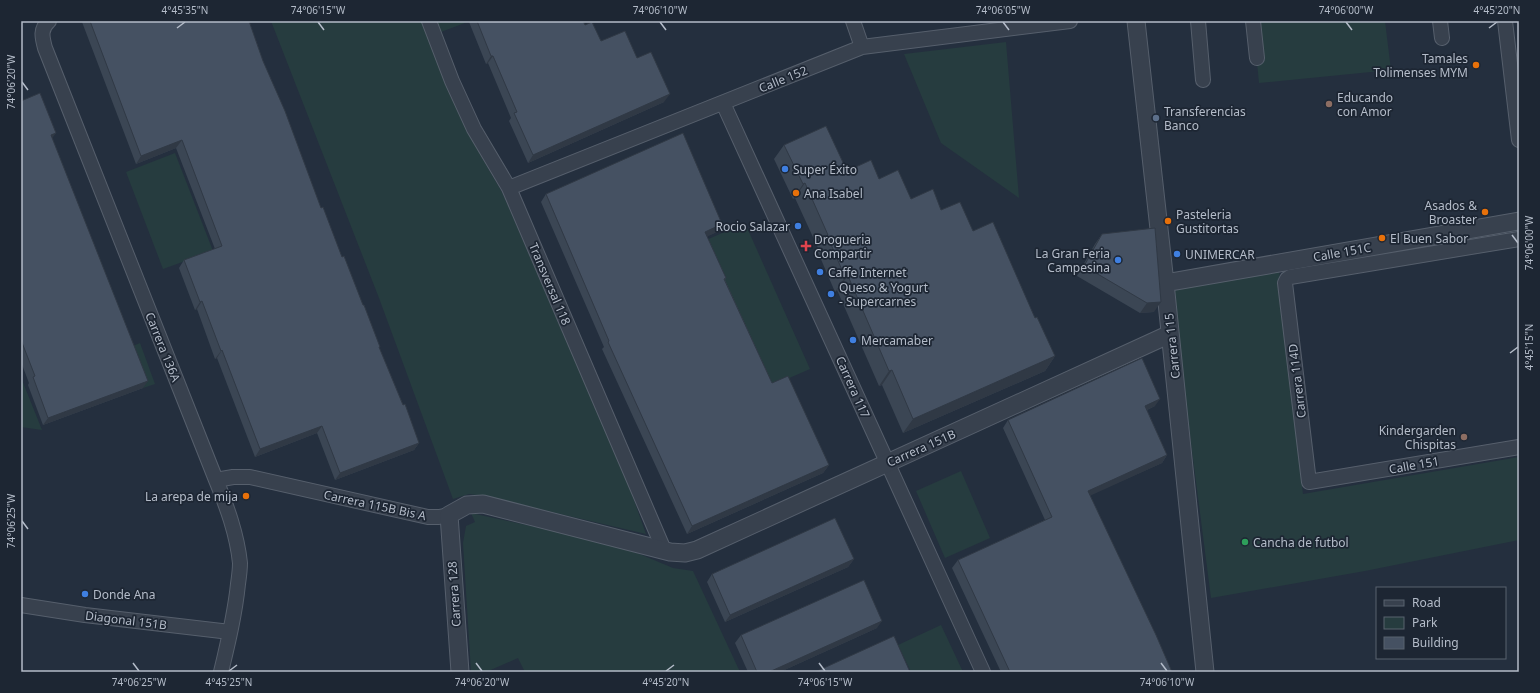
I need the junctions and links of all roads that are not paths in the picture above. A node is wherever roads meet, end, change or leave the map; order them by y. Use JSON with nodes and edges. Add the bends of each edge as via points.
{"nodes":[{"id":1,"x":429,"y":21,"type":"edge"},
{"id":2,"x":853,"y":21,"type":"edge"},
{"id":3,"x":1070,"y":21,"type":"edge"},
{"id":4,"x":1136,"y":21,"type":"edge"},
{"id":5,"x":1198,"y":21,"type":"edge"},
{"id":6,"x":1253,"y":21,"type":"edge"},
{"id":7,"x":1440,"y":21,"type":"edge"},
{"id":8,"x":1505,"y":21,"type":"edge"},
{"id":9,"x":46,"y":25,"type":"edge"},
{"id":10,"x":1442,"y":38,"type":"dead end"},
{"id":11,"x":862,"y":47,"type":"junction"},
{"id":12,"x":1257,"y":58,"type":"dead end"},
{"id":13,"x":1203,"y":80,"type":"dead end"},
{"id":14,"x":723,"y":102,"type":"junction"},
{"id":15,"x":1519,"y":140,"type":"edge"},
{"id":16,"x":509,"y":188,"type":"junction"},
{"id":17,"x":1519,"y":221,"type":"edge"},
{"id":18,"x":1519,"y":239,"type":"edge"},
{"id":19,"x":1287,"y":279,"type":"joint"},
{"id":20,"x":1166,"y":283,"type":"junction"},
{"id":21,"x":1170,"y":334,"type":"junction"},
{"id":22,"x":1519,"y":447,"type":"edge"},
{"id":23,"x":888,"y":463,"type":"junction"},
{"id":24,"x":216,"y":480,"type":"junction"},
{"id":25,"x":1309,"y":482,"type":"joint"},
{"id":26,"x":449,"y":515,"type":"junction"},
{"id":27,"x":667,"y":551,"type":"junction"},
{"id":28,"x":21,"y":605,"type":"edge"},
{"id":29,"x":230,"y":632,"type":"junction"},
{"id":30,"x":221,"y":672,"type":"edge"},
{"id":31,"x":460,"y":672,"type":"edge"},
{"id":32,"x":983,"y":672,"type":"edge"},
{"id":33,"x":1204,"y":672,"type":"edge"}],
"edges":[{"from":1,"to":16,"type":"street","name":"Transversal 118","via":[[474,129]]},
{"from":2,"to":11,"type":"street"},
{"from":3,"to":11,"type":"street","name":"Calle 152"},
{"from":4,"to":20,"type":"street","name":"Carrera 115"},
{"from":5,"to":13,"type":"street"},
{"from":6,"to":12,"type":"street"},
{"from":7,"to":10,"type":"street"},
{"from":8,"to":15,"type":"street"},
{"from":9,"to":24,"type":"street","name":"Carrera 136A","via":[[42,38],[50,61]]},
{"from":11,"to":14,"type":"street","name":"Calle 152"},
{"from":14,"to":16,"type":"street","name":"Calle 152"},
{"from":14,"to":23,"type":"street","name":"Carrera 117"},
{"from":16,"to":27,"type":"street","name":"Transversal 118"},
{"from":17,"to":20,"type":"street","name":"Calle 151C"},
{"from":18,"to":19,"type":"street","name":"Calle 151C"},
{"from":19,"to":25,"type":"street","name":"Carrera 114D","via":[[1285,283]]},
{"from":20,"to":21,"type":"street","name":"Carrera 115"},
{"from":21,"to":23,"type":"street","name":"Carrera 151B"},
{"from":21,"to":33,"type":"street","name":"Carrera 115"},
{"from":22,"to":25,"type":"street","name":"Calle 151"},
{"from":23,"to":27,"type":"street","name":"Carrera 151B","via":[[697,550],[685,553]]},
{"from":23,"to":32,"type":"street","name":"Carrera 117"},
{"from":24,"to":26,"type":"street","name":"Carrera 115B Bis A","via":[[250,477],[428,517]]},
{"from":24,"to":29,"type":"street","name":"Carrera 136A","via":[[228,510],[240,564]]},
{"from":26,"to":27,"type":"street","name":"Carrera 115B Bis A","via":[[467,505],[483,504]]},
{"from":26,"to":31,"type":"street","name":"Carrera 128"},
{"from":28,"to":29,"type":"street","name":"Diagonal 151B"},
{"from":29,"to":30,"type":"street","name":"Carrera 136A"}]}
